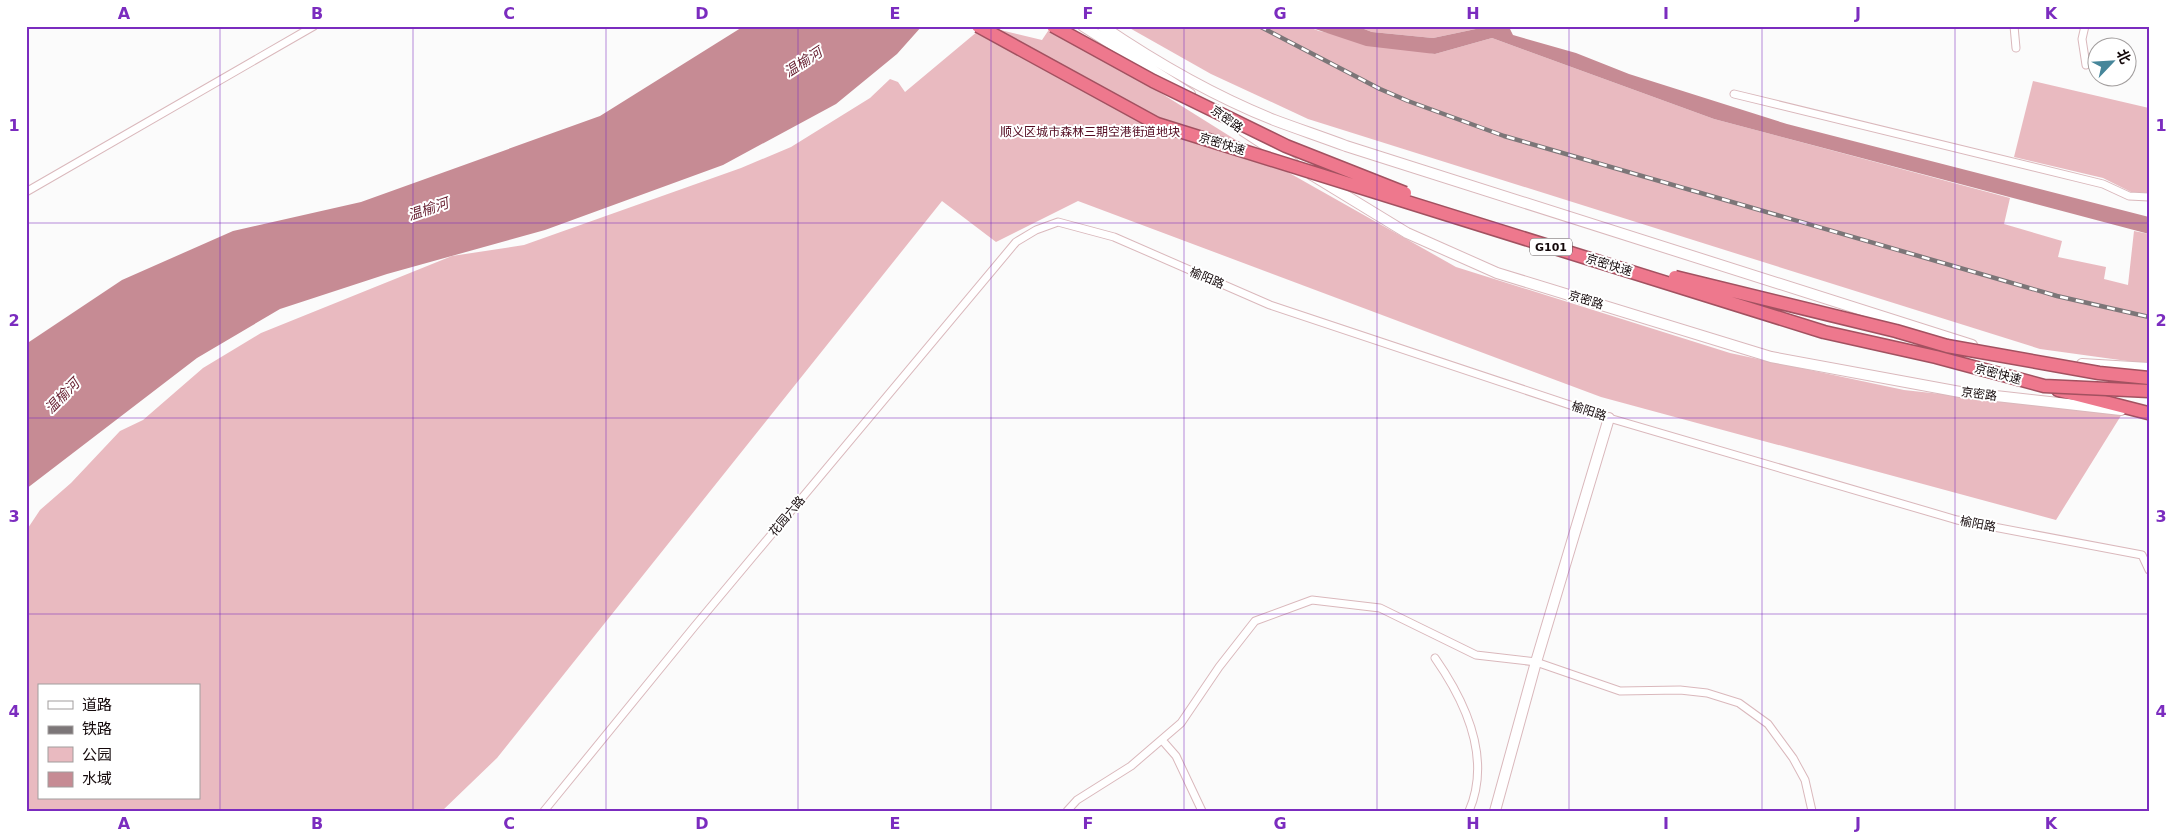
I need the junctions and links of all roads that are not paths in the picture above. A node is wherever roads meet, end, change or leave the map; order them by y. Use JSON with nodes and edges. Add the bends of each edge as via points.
{"nodes":[{"id":1,"x":314,"y":26,"type":"edge"},
{"id":2,"x":978,"y":26,"type":"edge"},
{"id":3,"x":1053,"y":26,"type":"edge"},
{"id":4,"x":1083,"y":26,"type":"edge"},
{"id":5,"x":2014,"y":26,"type":"edge"},
{"id":6,"x":2084,"y":26,"type":"edge"},
{"id":7,"x":1105,"y":30,"type":"edge"},
{"id":8,"x":2016,"y":48,"type":"dead end"},
{"id":9,"x":2086,"y":65,"type":"dead end"},
{"id":10,"x":1734,"y":94,"type":"dead end"},
{"id":11,"x":26,"y":192,"type":"edge"},
{"id":12,"x":2149,"y":197,"type":"edge"},
{"id":13,"x":1036,"y":230,"type":"joint"},
{"id":14,"x":2089,"y":366,"type":"junction"},
{"id":15,"x":2073,"y":368,"type":"junction"},
{"id":16,"x":2149,"y":368,"type":"edge"},
{"id":17,"x":2149,"y":378,"type":"edge"},
{"id":18,"x":2044,"y":386,"type":"junction"},
{"id":19,"x":2149,"y":391,"type":"edge"},
{"id":20,"x":2148,"y":413,"type":"edge"},
{"id":21,"x":1610,"y":418,"type":"junction"},
{"id":22,"x":2149,"y":570,"type":"edge"},
{"id":23,"x":1435,"y":658,"type":"dead end"},
{"id":24,"x":1536,"y":662,"type":"junction"},
{"id":25,"x":1162,"y":740,"type":"junction"},
{"id":26,"x":544,"y":811,"type":"edge"},
{"id":27,"x":1067,"y":811,"type":"edge"},
{"id":28,"x":1202,"y":811,"type":"edge"},
{"id":29,"x":1469,"y":811,"type":"edge"},
{"id":30,"x":1495,"y":811,"type":"edge"},
{"id":31,"x":1812,"y":811,"type":"edge"}],
"edges":[{"from":1,"to":11,"type":"street"},
{"from":2,"to":18,"type":"highway","name":"京密快速","number":"G101","bridge":true,"via":[[1157,124],[1824,332]]},
{"from":3,"to":15,"type":"highway","name":"京密快速","number":"G101","bridge":true,"via":[[1286,146],[1414,197],[1569,250],[1947,346]]},
{"from":4,"to":7,"type":"main road","name":"京密路"},
{"from":5,"to":8,"type":"street"},
{"from":6,"to":9,"type":"street","via":[[2082,39]]},
{"from":7,"to":14,"type":"main road","name":"京密路","via":[[1212,90],[1272,119],[1346,146],[1963,343]]},
{"from":7,"to":20,"type":"main road","name":"京密路","via":[[1258,142],[1407,233],[1497,273],[1771,357],[1960,392]]},
{"from":10,"to":12,"type":"street","via":[[2104,184],[2129,196]]},
{"from":13,"to":21,"type":"street","name":"榆阳路","via":[[1058,222],[1114,237],[1270,305]]},
{"from":13,"to":26,"type":"street","name":"花园六路","via":[[1016,242]]},
{"from":14,"to":15,"type":"highway"},
{"from":14,"to":16,"type":"main road","name":"京密路"},
{"from":15,"to":17,"type":"highway","name":"京密快速","number":"G101","bridge":true},
{"from":18,"to":19,"type":"highway","name":"京密快速","number":"G101","bridge":true},
{"from":18,"to":20,"type":"highway"},
{"from":21,"to":22,"type":"street","name":"榆阳路","via":[[1957,520],[2142,555]]},
{"from":21,"to":24,"type":"main road"},
{"from":23,"to":29,"type":"street","via":[[1466,710],[1479,760]]},
{"from":24,"to":25,"type":"street","via":[[1476,655],[1380,608],[1312,600],[1255,621],[1181,723]]},
{"from":24,"to":30,"type":"main road"},
{"from":24,"to":31,"type":"street","via":[[1620,691],[1680,690],[1707,693],[1738,703],[1768,724],[1793,758],[1805,780]]},
{"from":25,"to":27,"type":"street","via":[[1132,766],[1077,800]]},
{"from":25,"to":28,"type":"street","via":[[1176,756]]}]}
